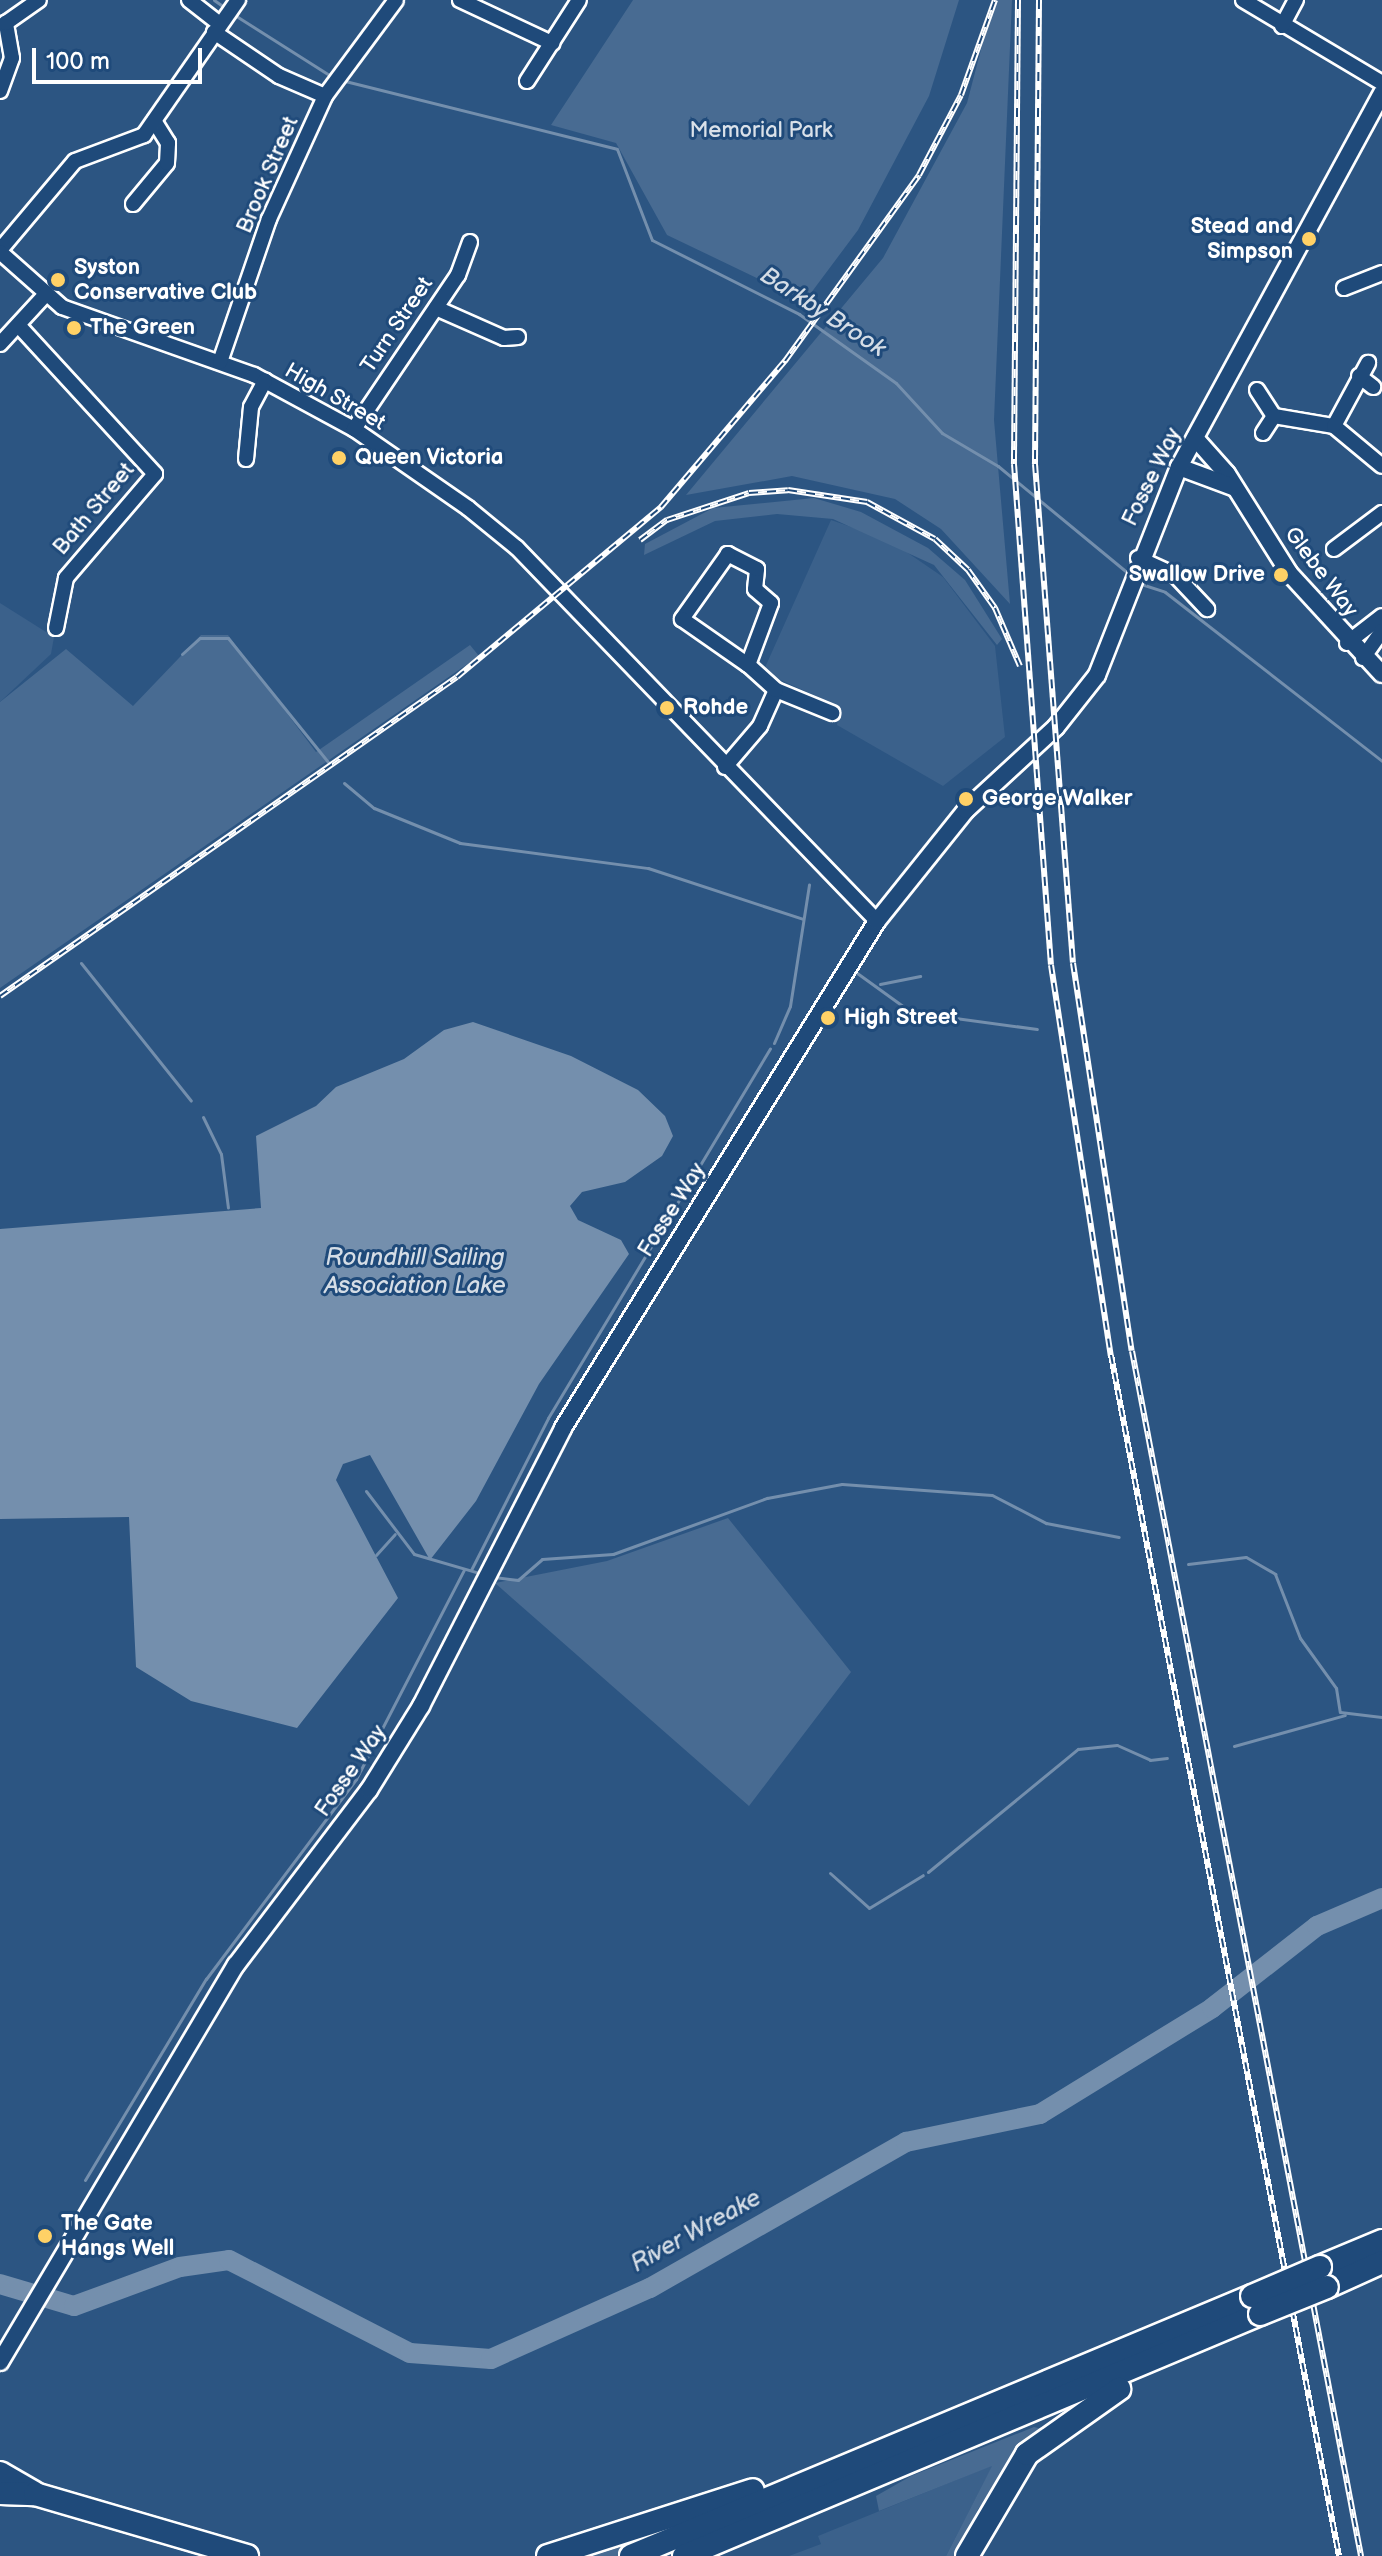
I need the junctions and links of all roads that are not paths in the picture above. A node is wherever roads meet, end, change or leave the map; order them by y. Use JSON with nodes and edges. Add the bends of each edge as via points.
{"nodes":[{"id":1,"x":39,"y":0,"type":"edge"},
{"id":2,"x":189,"y":0,"type":"edge"},
{"id":3,"x":238,"y":0,"type":"edge"},
{"id":4,"x":396,"y":0,"type":"edge"},
{"id":5,"x":460,"y":0,"type":"edge"},
{"id":6,"x":579,"y":0,"type":"edge"},
{"id":7,"x":1243,"y":0,"type":"edge"},
{"id":8,"x":1296,"y":0,"type":"edge"},
{"id":9,"x":3,"y":24,"type":"edge"},
{"id":10,"x":219,"y":25,"type":"junction"},
{"id":11,"x":1282,"y":26,"type":"junction"},
{"id":12,"x":552,"y":43,"type":"junction"},
{"id":13,"x":527,"y":81,"type":"dead end"},
{"id":14,"x":1382,"y":83,"type":"edge"},
{"id":15,"x":0,"y":91,"type":"edge"},
{"id":16,"x":1382,"y":93,"type":"edge"},
{"id":17,"x":325,"y":96,"type":"junction"},
{"id":18,"x":154,"y":121,"type":"junction"},
{"id":19,"x":133,"y":204,"type":"dead end"},
{"id":20,"x":470,"y":242,"type":"dead end"},
{"id":21,"x":0,"y":251,"type":"edge"},
{"id":22,"x":1382,"y":273,"type":"edge"},
{"id":23,"x":1344,"y":288,"type":"dead end"},
{"id":24,"x":46,"y":294,"type":"junction"},
{"id":25,"x":436,"y":308,"type":"junction"},
{"id":26,"x":19,"y":326,"type":"junction"},
{"id":27,"x":518,"y":337,"type":"dead end"},
{"id":28,"x":0,"y":344,"type":"edge"},
{"id":29,"x":220,"y":362,"type":"junction"},
{"id":30,"x":265,"y":381,"type":"junction"},
{"id":31,"x":1373,"y":387,"type":"dead end"},
{"id":32,"x":1257,"y":390,"type":"dead end"},
{"id":33,"x":1274,"y":416,"type":"junction"},
{"id":34,"x":1334,"y":426,"type":"junction"},
{"id":35,"x":354,"y":429,"type":"junction"},
{"id":36,"x":1263,"y":433,"type":"dead end"},
{"id":37,"x":1195,"y":438,"type":"junction"},
{"id":38,"x":246,"y":459,"type":"dead end"},
{"id":39,"x":1382,"y":466,"type":"edge"},
{"id":40,"x":1179,"y":467,"type":"junction"},
{"id":41,"x":1235,"y":488,"type":"junction"},
{"id":42,"x":1382,"y":513,"type":"edge"},
{"id":43,"x":1334,"y":549,"type":"dead end"},
{"id":44,"x":1133,"y":571,"type":"junction"},
{"id":45,"x":1207,"y":609,"type":"dead end"},
{"id":46,"x":1382,"y":616,"type":"edge"},
{"id":47,"x":56,"y":628,"type":"dead end"},
{"id":48,"x":1382,"y":631,"type":"edge"},
{"id":49,"x":1347,"y":643,"type":"junction"},
{"id":50,"x":1363,"y":658,"type":"junction"},
{"id":51,"x":748,"y":665,"type":"junction"},
{"id":52,"x":1382,"y":674,"type":"edge"},
{"id":53,"x":776,"y":690,"type":"junction"},
{"id":54,"x":832,"y":713,"type":"dead end"},
{"id":55,"x":725,"y":767,"type":"junction"},
{"id":56,"x":877,"y":921,"type":"junction"},
{"id":57,"x":1382,"y":2241,"type":"edge"},
{"id":58,"x":1382,"y":2262,"type":"edge"},
{"id":59,"x":1324,"y":2277,"type":"junction"},
{"id":60,"x":1256,"y":2305,"type":"junction"},
{"id":61,"x":1158,"y":2360,"type":"junction"},
{"id":62,"x":0,"y":2362,"type":"edge"},
{"id":63,"x":832,"y":2471,"type":"junction"},
{"id":64,"x":0,"y":2473,"type":"edge"},
{"id":65,"x":0,"y":2493,"type":"edge"},
{"id":66,"x":35,"y":2494,"type":"junction"},
{"id":67,"x":247,"y":2556,"type":"edge"},
{"id":68,"x":548,"y":2556,"type":"edge"},
{"id":69,"x":631,"y":2556,"type":"edge"},
{"id":70,"x":684,"y":2556,"type":"edge"},
{"id":71,"x":967,"y":2556,"type":"edge"}],
"edges":[{"from":1,"to":9,"type":"street"},
{"from":2,"to":10,"type":"street"},
{"from":3,"to":10,"type":"street"},
{"from":4,"to":17,"type":"street","name":"Brook Street"},
{"from":5,"to":12,"type":"street"},
{"from":6,"to":12,"type":"street"},
{"from":7,"to":11,"type":"street"},
{"from":8,"to":11,"type":"street"},
{"from":9,"to":15,"type":"street","via":[[12,58]]},
{"from":10,"to":17,"type":"street","via":[[279,76]]},
{"from":10,"to":18,"type":"street"},
{"from":11,"to":14,"type":"street"},
{"from":12,"to":13,"type":"street"},
{"from":16,"to":37,"type":"street","name":"Fosse Way"},
{"from":17,"to":29,"type":"street","name":"Brook Street","via":[[269,219]]},
{"from":18,"to":19,"type":"street","via":[[170,153],[165,178],[138,188]]},
{"from":18,"to":21,"type":"street","via":[[144,135],[69,167]]},
{"from":20,"to":25,"type":"street","name":"Turn Street"},
{"from":21,"to":24,"type":"street","name":"High Street"},
{"from":22,"to":23,"type":"street"},
{"from":24,"to":26,"type":"street"},
{"from":24,"to":29,"type":"street","name":"High Street","via":[[81,317]]},
{"from":25,"to":27,"type":"street","via":[[480,330]]},
{"from":25,"to":35,"type":"street","name":"Turn Street"},
{"from":26,"to":28,"type":"street"},
{"from":26,"to":47,"type":"street","name":"Bath Street","via":[[155,474],[66,578]]},
{"from":29,"to":30,"type":"street","name":"High Street"},
{"from":30,"to":35,"type":"street","name":"High Street"},
{"from":30,"to":38,"type":"street","via":[[251,407]]},
{"from":31,"to":34,"type":"street","via":[[1364,370]]},
{"from":32,"to":33,"type":"street"},
{"from":33,"to":34,"type":"street"},
{"from":33,"to":36,"type":"street"},
{"from":34,"to":39,"type":"street"},
{"from":35,"to":55,"type":"street","name":"High Street","via":[[517,548]]},
{"from":37,"to":40,"type":"street","name":"Fosse Way"},
{"from":37,"to":41,"type":"street","name":"Glebe Way"},
{"from":40,"to":41,"type":"street"},
{"from":40,"to":44,"type":"street","name":"Fosse Way"},
{"from":41,"to":49,"type":"street","name":"Glebe Way","via":[[1289,573]]},
{"from":42,"to":43,"type":"street","via":[[1341,531]]},
{"from":44,"to":45,"type":"street","via":[[1175,575]]},
{"from":44,"to":56,"type":"street","name":"Fosse Way","via":[[1105,658],[1079,701],[966,810]]},
{"from":46,"to":49,"type":"street"},
{"from":48,"to":50,"type":"street"},
{"from":49,"to":50,"type":"street","name":"Glebe Way"},
{"from":50,"to":52,"type":"street","name":"Glebe Way"},
{"from":51,"to":51,"type":"street","via":[[771,603],[755,589],[757,569],[728,554],[682,619]]},
{"from":51,"to":53,"type":"street"},
{"from":53,"to":54,"type":"street"},
{"from":53,"to":55,"type":"street","via":[[760,726]]},
{"from":55,"to":56,"type":"street","name":"High Street"},
{"from":56,"to":62,"type":"street","name":"Fosse Way","via":[[611,1348],[488,1567],[393,1752],[236,1965]]},
{"from":57,"to":59,"type":"highway"},
{"from":58,"to":59,"type":"highway"},
{"from":59,"to":60,"type":"highway","bridge":true},
{"from":60,"to":61,"type":"highway"},
{"from":60,"to":63,"type":"highway"},
{"from":61,"to":70,"type":"highway"},
{"from":61,"to":71,"type":"highway","via":[[1027,2454]]},
{"from":63,"to":68,"type":"highway"},
{"from":63,"to":69,"type":"highway"},
{"from":64,"to":66,"type":"highway"},
{"from":65,"to":66,"type":"highway"},
{"from":66,"to":67,"type":"highway"}]}
